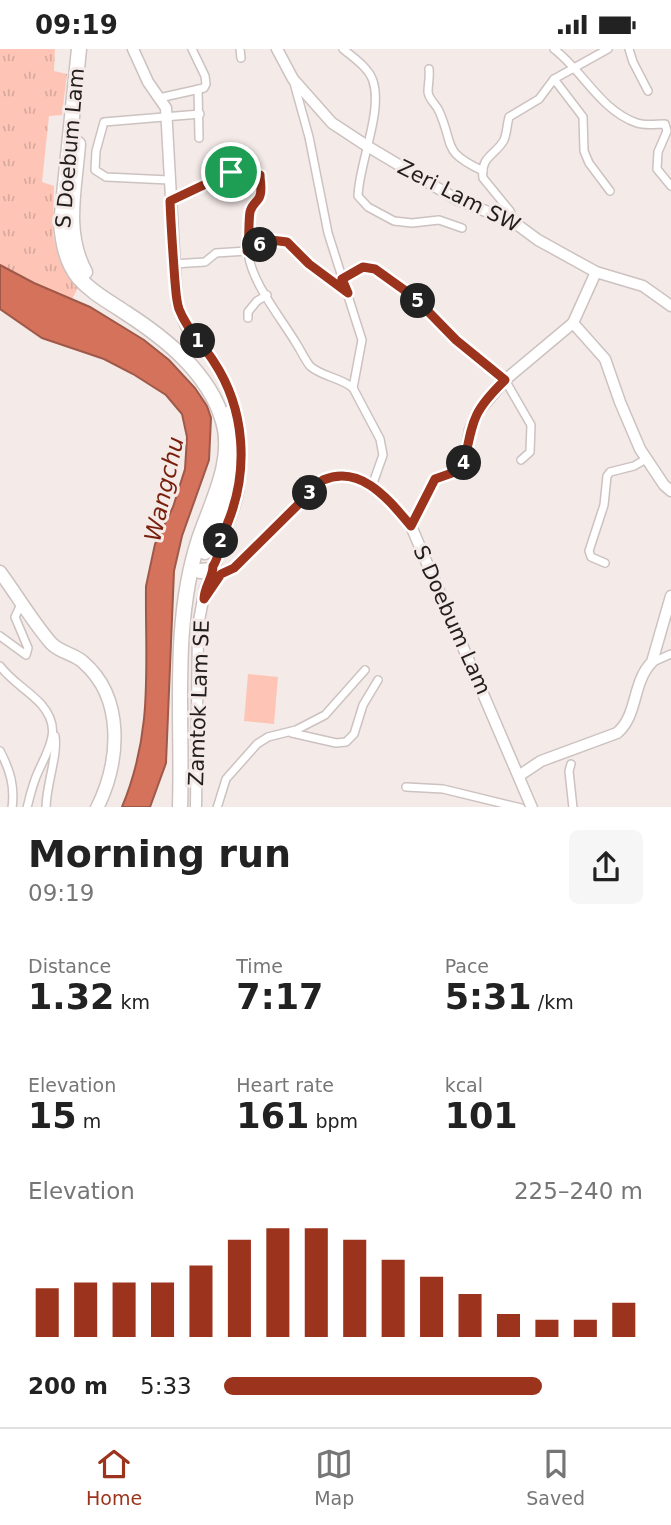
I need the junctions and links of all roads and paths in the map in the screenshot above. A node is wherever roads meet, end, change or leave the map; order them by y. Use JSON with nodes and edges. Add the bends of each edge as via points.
{"nodes":[{"id":1,"x":79,"y":49,"type":"edge"},
{"id":2,"x":88,"y":49,"type":"edge"},
{"id":3,"x":133,"y":49,"type":"edge"},
{"id":4,"x":192,"y":49,"type":"edge"},
{"id":5,"x":277,"y":49,"type":"edge"},
{"id":6,"x":343,"y":49,"type":"edge"},
{"id":7,"x":608,"y":49,"type":"edge"},
{"id":8,"x":629,"y":49,"type":"edge"},
{"id":9,"x":557,"y":52,"type":"edge"},
{"id":10,"x":574,"y":66,"type":"junction"},
{"id":11,"x":429,"y":69,"type":"dead end"},
{"id":12,"x":293,"y":79,"type":"junction"},
{"id":13,"x":554,"y":79,"type":"junction"},
{"id":14,"x":198,"y":89,"type":"junction"},
{"id":15,"x":648,"y":91,"type":"dead end"},
{"id":16,"x":159,"y":98,"type":"junction"},
{"id":17,"x":200,"y":114,"type":"junction"},
{"id":18,"x":167,"y":116,"type":"junction"},
{"id":19,"x":199,"y":138,"type":"dead end"},
{"id":20,"x":367,"y":146,"type":"junction"},
{"id":21,"x":483,"y":171,"type":"junction"},
{"id":22,"x":169,"y":180,"type":"junction"},
{"id":23,"x":671,"y":186,"type":"edge"},
{"id":24,"x":610,"y":191,"type":"dead end"},
{"id":25,"x":170,"y":201,"type":"junction"},
{"id":26,"x":515,"y":223,"type":"junction"},
{"id":27,"x":462,"y":228,"type":"dead end"},
{"id":28,"x":247,"y":251,"type":"junction"},
{"id":29,"x":173,"y":264,"type":"junction"},
{"id":30,"x":596,"y":272,"type":"junction"},
{"id":31,"x":342,"y":279,"type":"junction"},
{"id":32,"x":348,"y":293,"type":"junction"},
{"id":33,"x":267,"y":295,"type":"junction"},
{"id":34,"x":671,"y":306,"type":"edge"},
{"id":35,"x":248,"y":318,"type":"dead end"},
{"id":36,"x":573,"y":323,"type":"junction"},
{"id":37,"x":505,"y":380,"type":"junction"},
{"id":38,"x":353,"y":388,"type":"junction"},
{"id":39,"x":646,"y":459,"type":"junction"},
{"id":40,"x":521,"y":460,"type":"dead end"},
{"id":41,"x":372,"y":486,"type":"junction"},
{"id":42,"x":671,"y":491,"type":"edge"},
{"id":43,"x":215,"y":511,"type":"junction"},
{"id":44,"x":411,"y":526,"type":"junction"},
{"id":45,"x":200,"y":553,"type":"junction"},
{"id":46,"x":605,"y":563,"type":"dead end"},
{"id":47,"x":216,"y":568,"type":"junction"},
{"id":48,"x":0,"y":572,"type":"edge"},
{"id":49,"x":671,"y":596,"type":"edge"},
{"id":50,"x":22,"y":601,"type":"junction"},
{"id":51,"x":0,"y":636,"type":"edge"},
{"id":52,"x":671,"y":654,"type":"edge"},
{"id":53,"x":652,"y":662,"type":"junction"},
{"id":54,"x":0,"y":667,"type":"edge"},
{"id":55,"x":365,"y":670,"type":"dead end"},
{"id":56,"x":378,"y":680,"type":"dead end"},
{"id":57,"x":53,"y":729,"type":"junction"},
{"id":58,"x":288,"y":733,"type":"junction"},
{"id":59,"x":0,"y":751,"type":"edge"},
{"id":60,"x":571,"y":764,"type":"dead end"},
{"id":61,"x":520,"y":775,"type":"junction"},
{"id":62,"x":406,"y":787,"type":"dead end"},
{"id":63,"x":12,"y":807,"type":"edge"},
{"id":64,"x":27,"y":807,"type":"edge"},
{"id":65,"x":46,"y":807,"type":"edge"},
{"id":66,"x":97,"y":807,"type":"edge"},
{"id":67,"x":180,"y":807,"type":"edge"},
{"id":68,"x":189,"y":807,"type":"edge"},
{"id":69,"x":196,"y":807,"type":"edge"},
{"id":70,"x":217,"y":807,"type":"edge"},
{"id":71,"x":527,"y":807,"type":"edge"},
{"id":72,"x":573,"y":807,"type":"edge"}],
"edges":[{"from":1,"to":43,"type":"highway","name":"S Doebum Lam","via":[[61,224],[66,253],[79,278],[176,350],[212,394],[224,424]]},
{"from":2,"to":43,"type":"highway","name":"S Doebum Lam","via":[[71,224],[74,246],[91,278],[182,344],[226,402],[235,452],[230,481]]},
{"from":3,"to":16,"type":"street"},
{"from":4,"to":14,"type":"street","via":[[205,76],[206,84]]},
{"from":5,"to":12,"type":"street","name":"Zeri Lam SW"},
{"from":6,"to":20,"type":"street","via":[[374,82]]},
{"from":7,"to":10,"type":"street"},
{"from":8,"to":15,"type":"street"},
{"from":9,"to":10,"type":"street"},
{"from":10,"to":13,"type":"street"},
{"from":10,"to":23,"type":"street","via":[[611,109],[639,124],[665,124],[657,169]]},
{"from":11,"to":21,"type":"street","via":[[428,93],[451,150]]},
{"from":12,"to":20,"type":"street","name":"Zeri Lam SW","via":[[332,123]]},
{"from":12,"to":31,"type":"street"},
{"from":13,"to":21,"type":"street","via":[[539,99],[509,117],[503,141],[489,155]]},
{"from":13,"to":24,"type":"street","via":[[583,117],[584,151]]},
{"from":14,"to":16,"type":"street"},
{"from":14,"to":17,"type":"street"},
{"from":16,"to":18,"type":"street"},
{"from":17,"to":18,"type":"street"},
{"from":17,"to":19,"type":"street"},
{"from":18,"to":22,"type":"street"},
{"from":18,"to":22,"type":"street","via":[[104,122],[95,170],[106,177]]},
{"from":20,"to":26,"type":"street","name":"Zeri Lam SW","via":[[456,199]]},
{"from":20,"to":27,"type":"street","via":[[358,182],[362,202],[394,221],[439,220]]},
{"from":21,"to":26,"type":"street"},
{"from":22,"to":25,"type":"street"},
{"from":25,"to":28,"type":"street","via":[[231,172],[260,175],[261,191],[250,214]]},
{"from":25,"to":29,"type":"street"},
{"from":26,"to":30,"type":"street","name":"Zeri Lam SW"},
{"from":28,"to":29,"type":"street","via":[[216,253],[205,262]]},
{"from":28,"to":32,"type":"street","via":[[271,240],[287,242]]},
{"from":28,"to":33,"type":"street"},
{"from":29,"to":47,"type":"street","via":[[177,305],[229,390],[239,424],[238,495]]},
{"from":30,"to":34,"type":"street","name":"Zeri Lam SW","via":[[643,286]]},
{"from":30,"to":36,"type":"street"},
{"from":31,"to":32,"type":"street"},
{"from":31,"to":37,"type":"street","via":[[363,267],[375,269],[414,297]]},
{"from":32,"to":38,"type":"street","via":[[362,340]]},
{"from":33,"to":35,"type":"street","via":[[248,312]]},
{"from":33,"to":38,"type":"street","via":[[310,366]]},
{"from":36,"to":37,"type":"street"},
{"from":36,"to":39,"type":"street","via":[[605,359]]},
{"from":37,"to":40,"type":"street","via":[[531,425],[530,452]]},
{"from":37,"to":44,"type":"street","via":[[472,421],[464,464],[435,479]]},
{"from":38,"to":41,"type":"street","via":[[380,439],[383,455]]},
{"from":39,"to":42,"type":"street"},
{"from":39,"to":46,"type":"street","via":[[607,476],[604,505],[589,551],[591,557]]},
{"from":41,"to":44,"type":"street","name":"S Doebum Lam"},
{"from":41,"to":47,"type":"street","name":"S Doebum Lam","via":[[345,474],[323,480],[239,562]]},
{"from":43,"to":45,"type":"highway","name":"S Doebum Lam"},
{"from":44,"to":61,"type":"street","name":"S Doebum Lam"},
{"from":45,"to":47,"type":"highway","name":"S Doebum Lam"},
{"from":45,"to":67,"type":"highway","via":[[184,600]]},
{"from":47,"to":68,"type":"highway","via":[[191,617]]},
{"from":47,"to":69,"type":"street","name":"Zamtok Lam SE","via":[[205,589],[198,626]]},
{"from":48,"to":50,"type":"main road"},
{"from":49,"to":53,"type":"street"},
{"from":50,"to":51,"type":"street","via":[[15,617],[28,648],[26,655]]},
{"from":50,"to":66,"type":"main road","via":[[55,647],[83,661],[107,692],[114,750]]},
{"from":52,"to":53,"type":"street"},
{"from":53,"to":61,"type":"street","via":[[624,727],[617,733],[541,761]]},
{"from":54,"to":57,"type":"street","via":[[41,705]]},
{"from":55,"to":58,"type":"street","via":[[326,715]]},
{"from":56,"to":58,"type":"street","via":[[346,742]]},
{"from":57,"to":64,"type":"street"},
{"from":57,"to":65,"type":"street","via":[[55,747]]},
{"from":58,"to":70,"type":"street","via":[[268,737],[243,758],[226,779]]},
{"from":59,"to":63,"type":"street","via":[[14,790]]},
{"from":60,"to":72,"type":"street"},
{"from":61,"to":71,"type":"street","name":"S Doebum Lam"},
{"from":62,"to":71,"type":"street","via":[[443,789]]}]}
